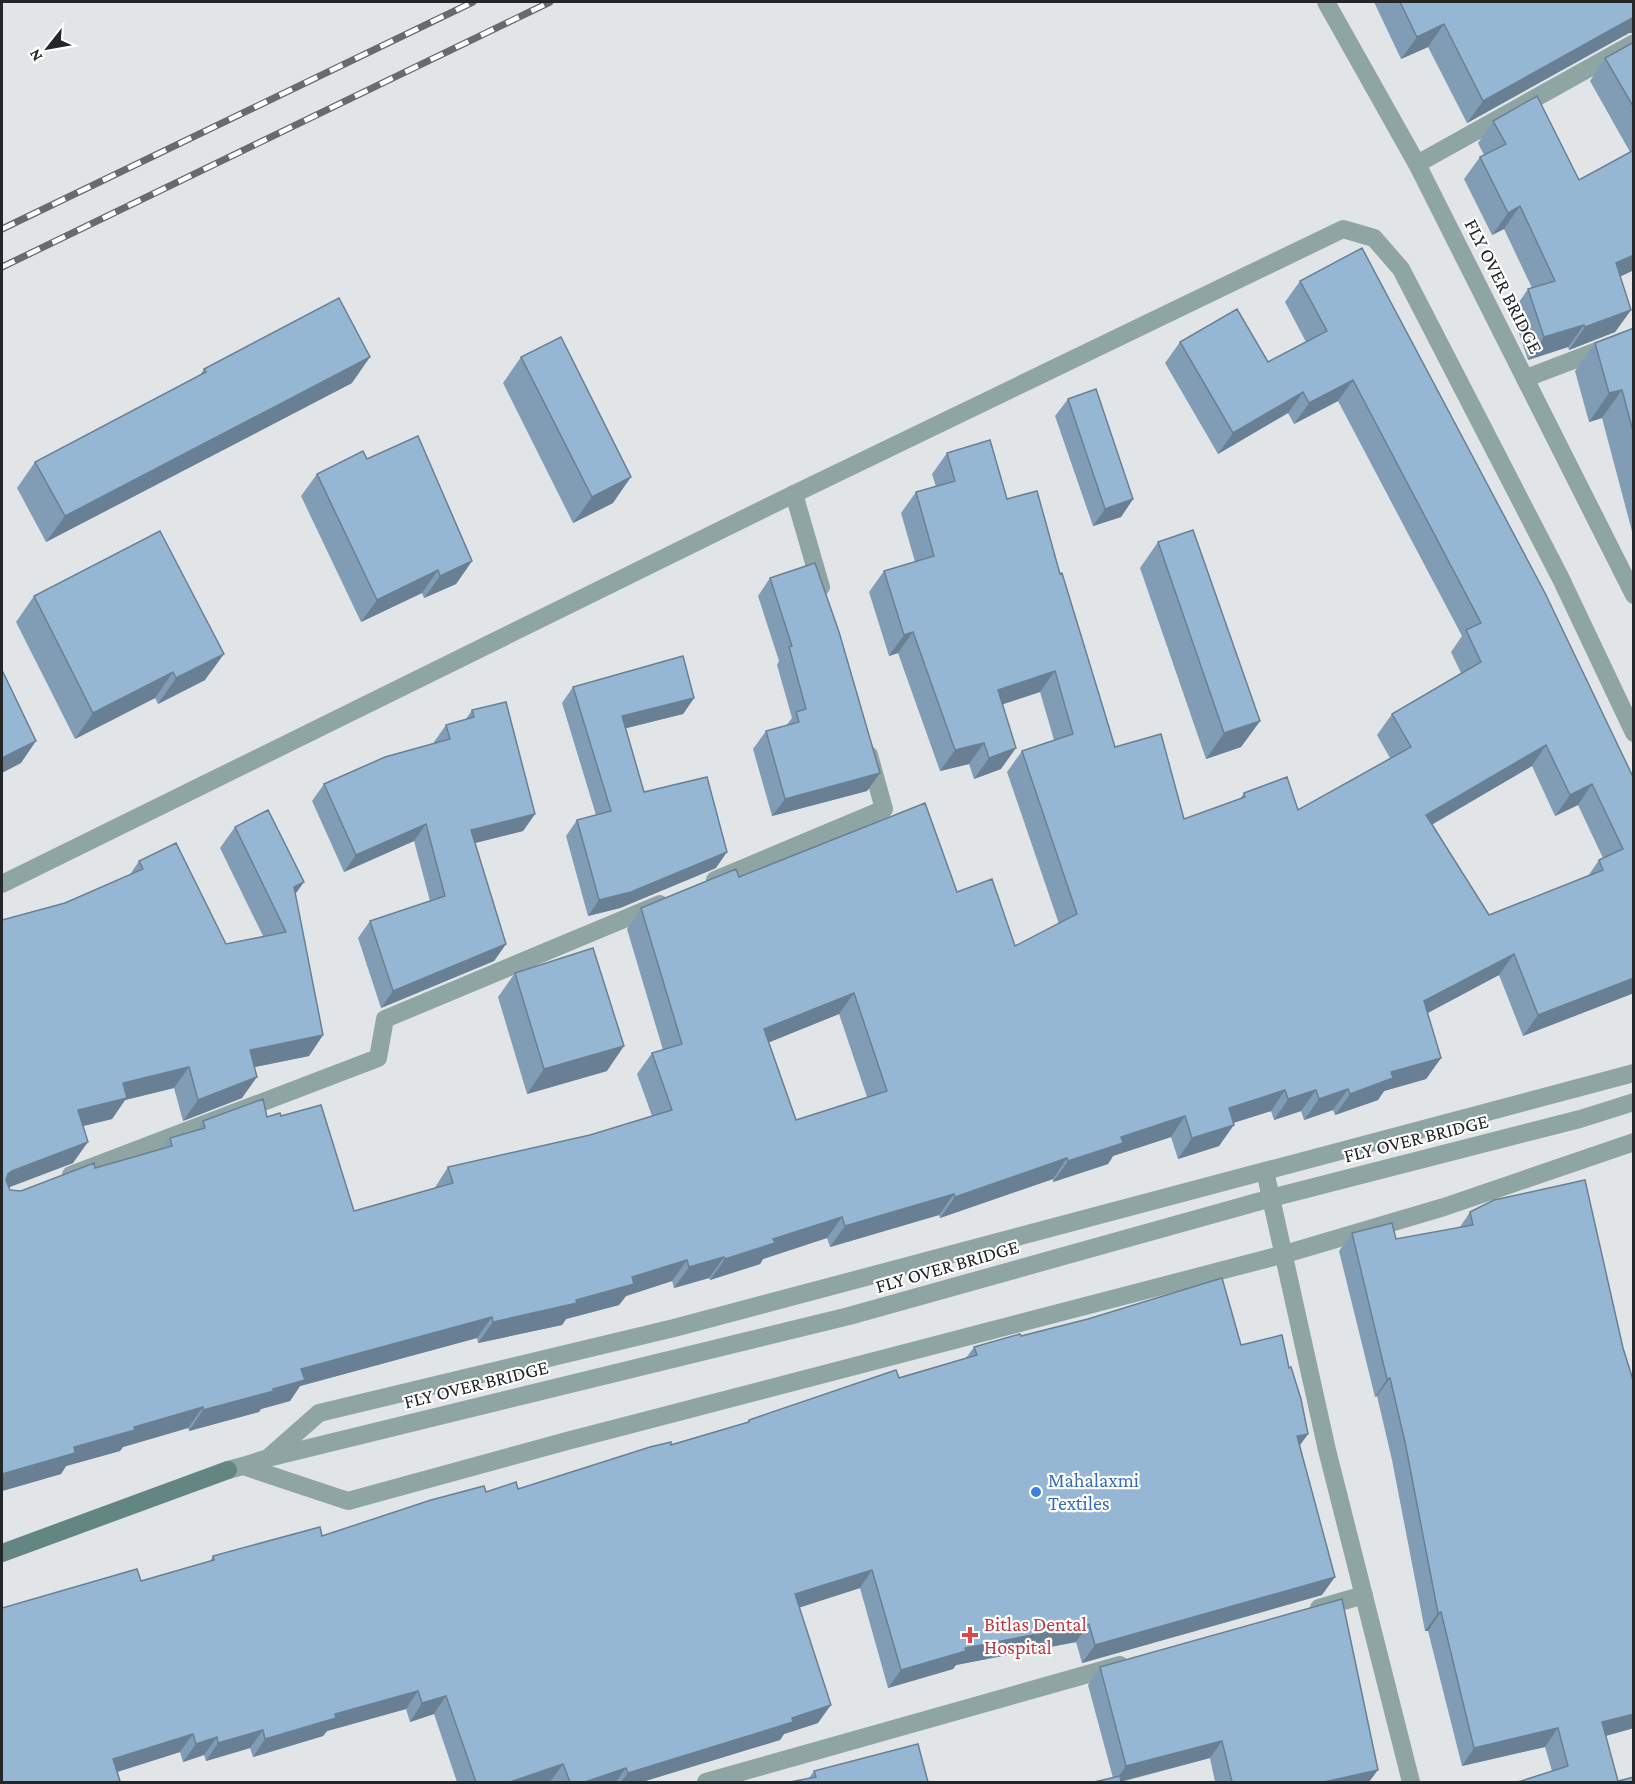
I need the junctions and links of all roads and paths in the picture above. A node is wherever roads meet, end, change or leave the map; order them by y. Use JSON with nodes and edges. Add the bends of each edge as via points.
{"nodes":[{"id":1,"x":1326,"y":2,"type":"edge"},
{"id":2,"x":1634,"y":43,"type":"edge"},
{"id":3,"x":1417,"y":164,"type":"junction"},
{"id":4,"x":1634,"y":337,"type":"edge"},
{"id":5,"x":1526,"y":378,"type":"junction"},
{"id":6,"x":794,"y":494,"type":"junction"},
{"id":7,"x":1634,"y":595,"type":"edge"},
{"id":8,"x":826,"y":607,"type":"edge"},
{"id":9,"x":1634,"y":733,"type":"edge"},
{"id":10,"x":865,"y":742,"type":"edge"},
{"id":11,"x":2,"y":884,"type":"edge"},
{"id":12,"x":700,"y":887,"type":"edge"},
{"id":13,"x":678,"y":896,"type":"edge"},
{"id":14,"x":1634,"y":1073,"type":"edge"},
{"id":15,"x":1634,"y":1102,"type":"edge"},
{"id":16,"x":1634,"y":1142,"type":"edge"},
{"id":17,"x":1265,"y":1171,"type":"junction"},
{"id":18,"x":57,"y":1181,"type":"edge"},
{"id":19,"x":1285,"y":1254,"type":"junction"},
{"id":20,"x":268,"y":1458,"type":"junction"},
{"id":21,"x":236,"y":1468,"type":"junction"},
{"id":22,"x":2,"y":1553,"type":"edge"},
{"id":23,"x":1364,"y":1595,"type":"junction"},
{"id":24,"x":1306,"y":1611,"type":"edge"},
{"id":25,"x":1133,"y":1661,"type":"edge"},
{"id":26,"x":706,"y":1782,"type":"edge"},
{"id":27,"x":1411,"y":1782,"type":"edge"}],
"edges":[{"from":1,"to":3,"type":"street","name":"FLY OVER BRIDGE"},
{"from":2,"to":3,"type":"street"},
{"from":3,"to":5,"type":"street","name":"FLY OVER BRIDGE"},
{"from":4,"to":5,"type":"street"},
{"from":5,"to":7,"type":"street","name":"FLY OVER BRIDGE"},
{"from":6,"to":8,"type":"street"},
{"from":6,"to":9,"type":"street","via":[[1343,229],[1374,238],[1401,269],[1561,579]]},
{"from":6,"to":11,"type":"street"},
{"from":10,"to":12,"type":"street","via":[[884,809]]},
{"from":13,"to":18,"type":"street","via":[[385,1019],[378,1058]]},
{"from":14,"to":17,"type":"street"},
{"from":15,"to":20,"type":"street","name":"FLY OVER BRIDGE","via":[[849,1316]]},
{"from":16,"to":19,"type":"street","via":[[1444,1207]]},
{"from":17,"to":19,"type":"street"},
{"from":17,"to":20,"type":"street","via":[[674,1328],[319,1413]]},
{"from":19,"to":21,"type":"street","via":[[348,1501]]},
{"from":19,"to":23,"type":"street","via":[[1327,1450]]},
{"from":20,"to":21,"type":"street","name":"FLY OVER BRIDGE"},
{"from":21,"to":22,"type":"main road"},
{"from":23,"to":24,"type":"street"},
{"from":23,"to":27,"type":"street"},
{"from":25,"to":26,"type":"street"}]}
